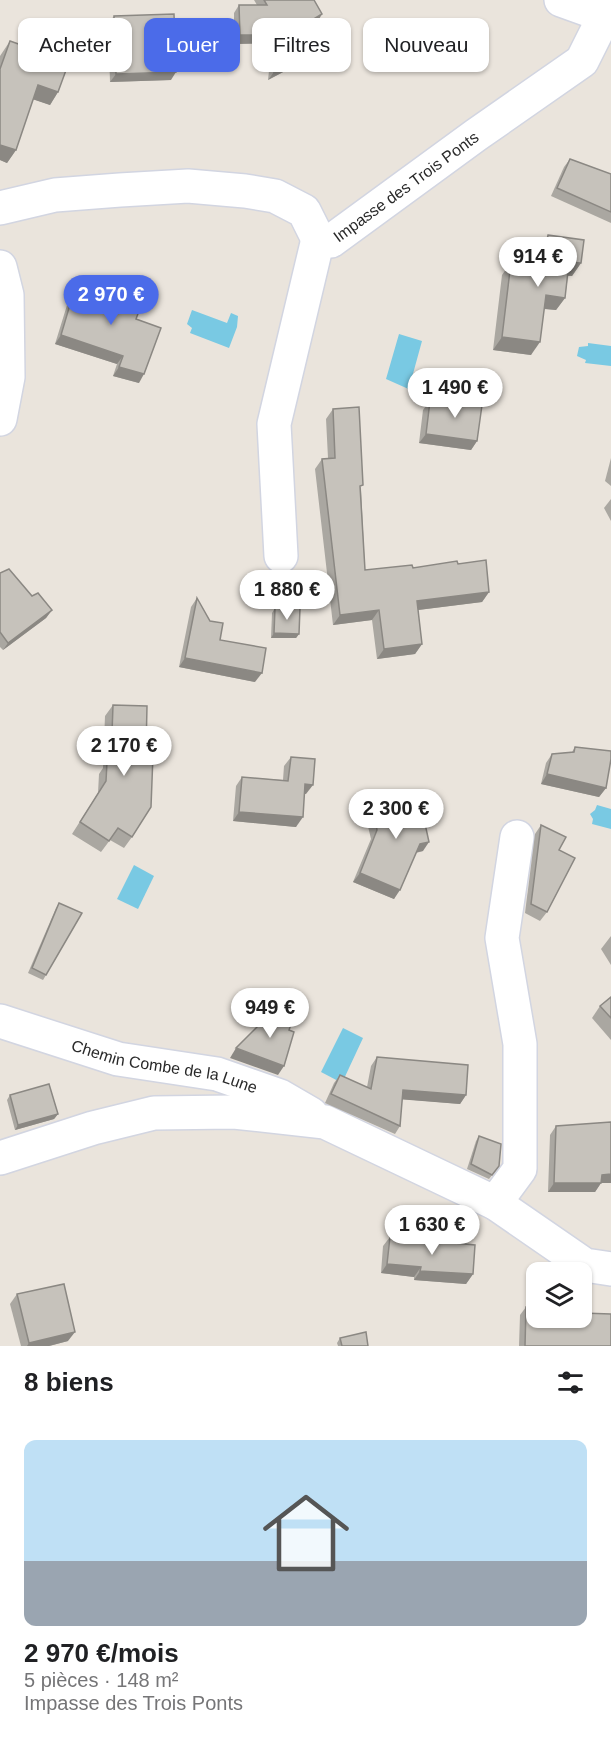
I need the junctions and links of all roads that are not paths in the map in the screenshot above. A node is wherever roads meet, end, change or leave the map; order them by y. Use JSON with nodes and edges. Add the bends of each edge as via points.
{"nodes":[{"id":1,"x":561,"y":0,"type":"edge"},
{"id":2,"x":608,"y":17,"type":"edge"},
{"id":3,"x":0,"y":208,"type":"edge"},
{"id":4,"x":318,"y":239,"type":"junction"},
{"id":5,"x":0,"y":267,"type":"edge"},
{"id":6,"x":0,"y":419,"type":"edge"},
{"id":7,"x":281,"y":556,"type":"dead end"},
{"id":8,"x":517,"y":837,"type":"dead end"},
{"id":9,"x":0,"y":1021,"type":"edge"},
{"id":10,"x":325,"y":1122,"type":"junction"},
{"id":11,"x":0,"y":1158,"type":"edge"},
{"id":12,"x":495,"y":1203,"type":"junction"},
{"id":13,"x":611,"y":1269,"type":"edge"}],
"edges":[{"from":1,"to":2,"type":"street"},
{"from":2,"to":4,"type":"street","name":"Impasse des Trois Ponts","via":[[582,61],[331,241]]},
{"from":3,"to":4,"type":"street","name":"Impasse des Trois Ponts","via":[[55,195],[110,191],[188,186],[245,191],[275,196],[304,211]]},
{"from":4,"to":7,"type":"street","via":[[274,424]]},
{"from":5,"to":6,"type":"street","via":[[7,295],[8,377]]},
{"from":8,"to":12,"type":"street","via":[[502,938],[520,1044],[520,1169]]},
{"from":9,"to":10,"type":"street","name":"Chemin Combe de la Lune","via":[[118,1059],[217,1074],[280,1096]]},
{"from":10,"to":11,"type":"street","name":"Chemin Combe de la Lune","via":[[234,1112],[154,1113]]},
{"from":10,"to":12,"type":"street","name":"Chemin Combe de la Lune"},
{"from":12,"to":13,"type":"street","name":"Chemin Combe de la Lune","via":[[585,1264]]}]}
